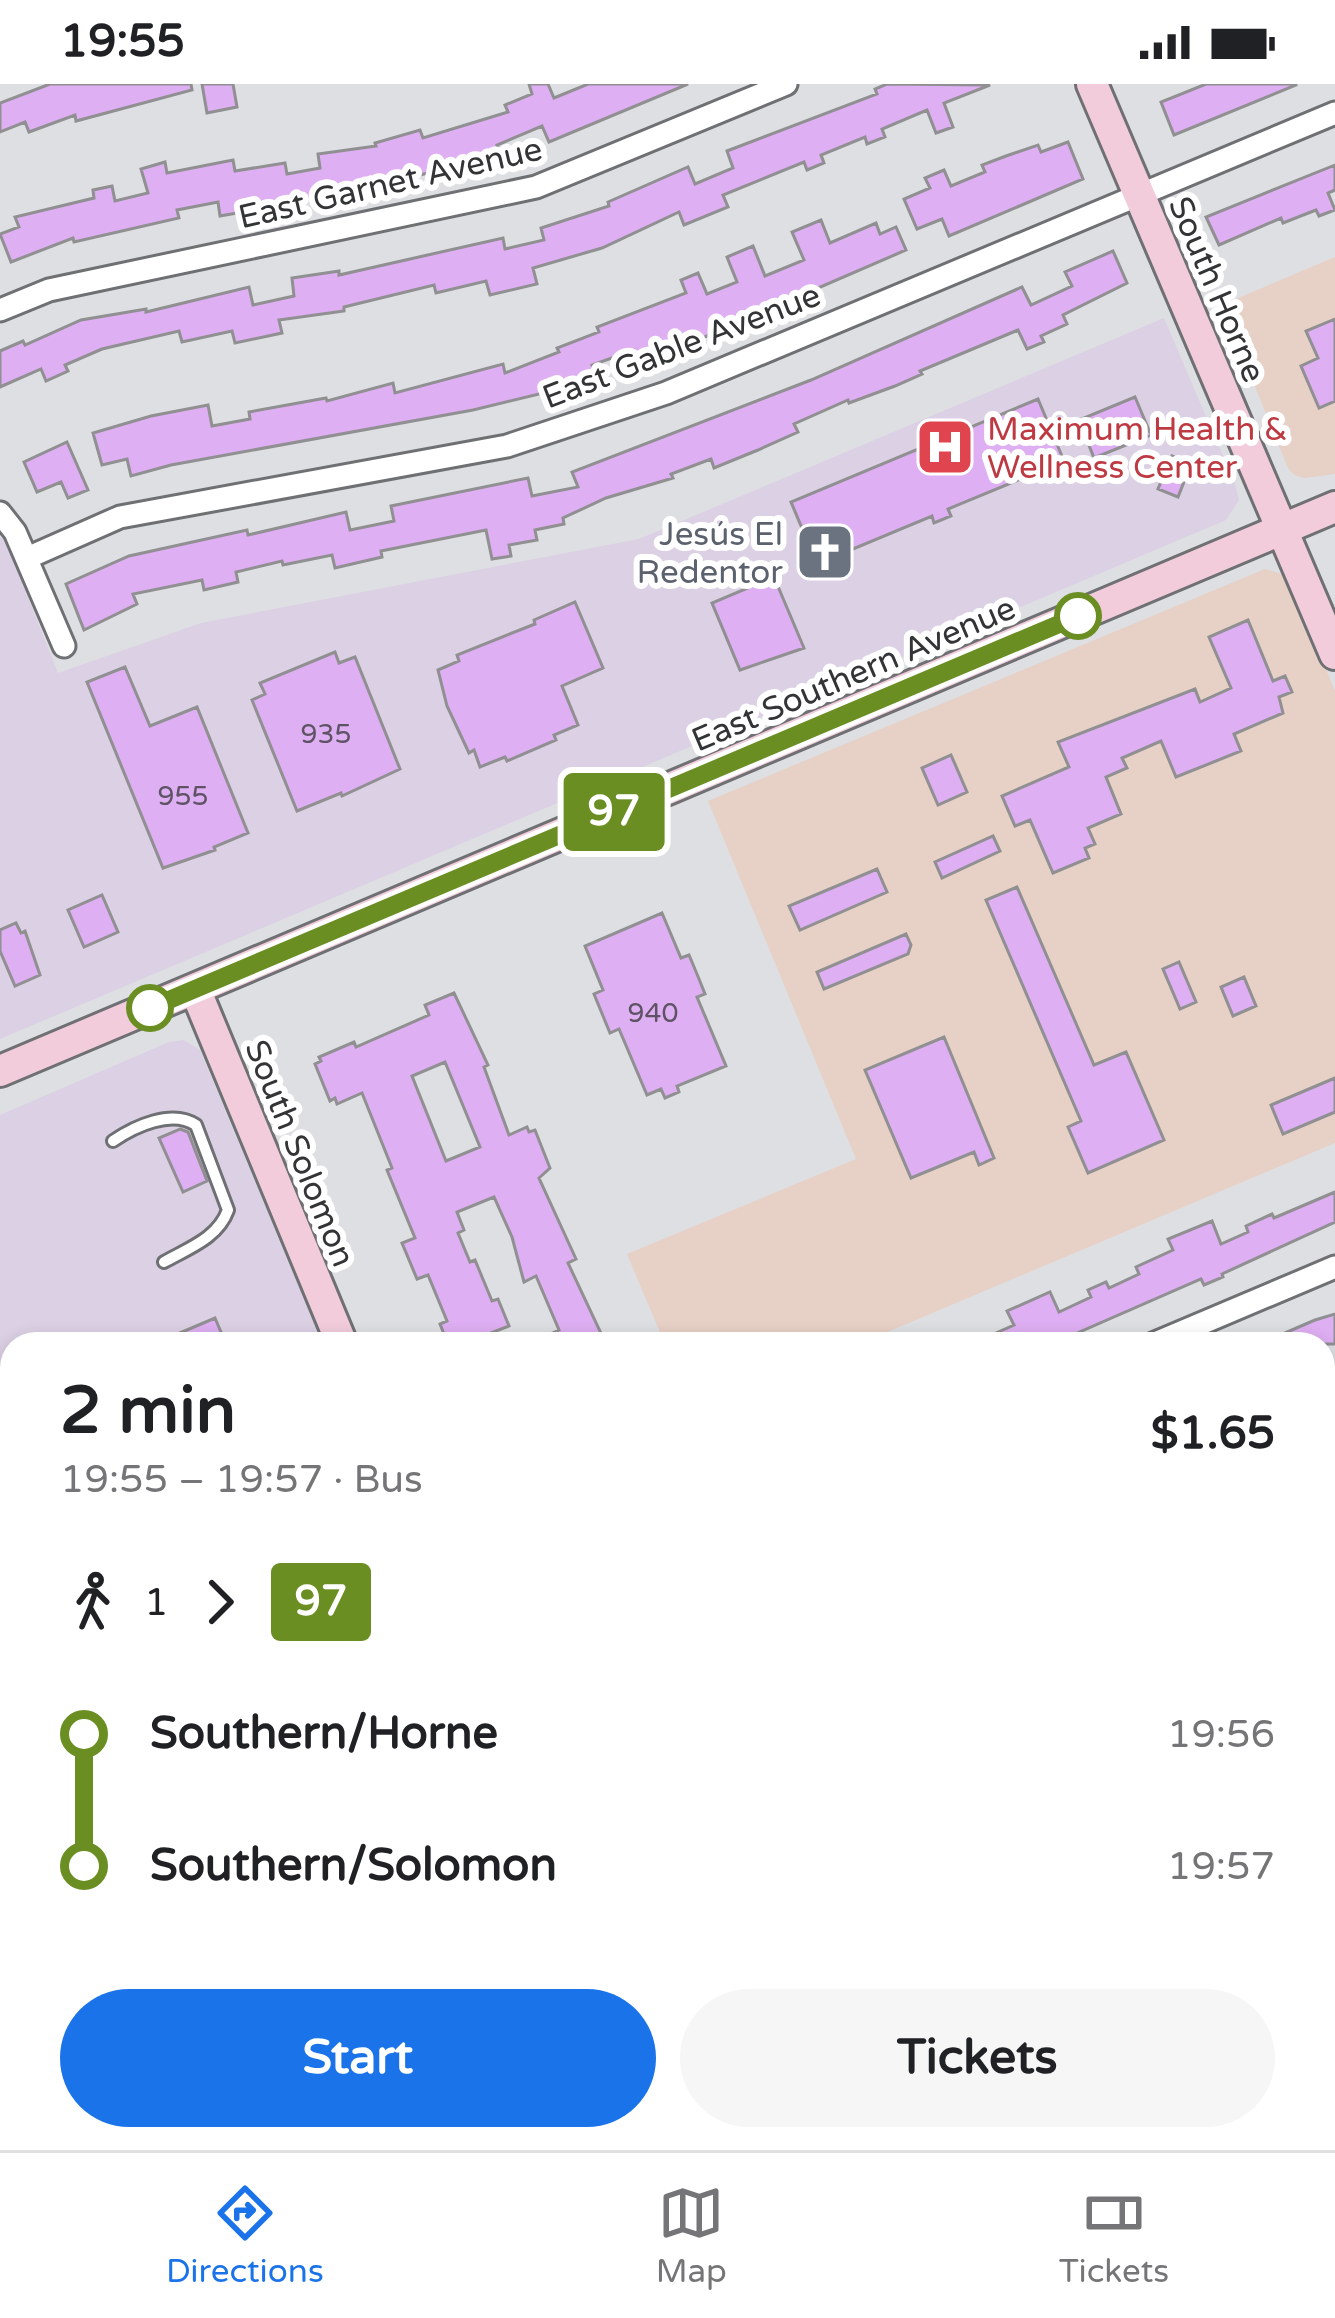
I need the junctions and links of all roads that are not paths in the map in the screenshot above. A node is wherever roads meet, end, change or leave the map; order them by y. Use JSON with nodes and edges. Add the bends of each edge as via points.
{"nodes":[{"id":1,"x":786,"y":84,"type":"edge"},
{"id":2,"x":1092,"y":84,"type":"edge"},
{"id":3,"x":1335,"y":113,"type":"edge"},
{"id":4,"x":1139,"y":196,"type":"junction"},
{"id":5,"x":0,"y":310,"type":"edge"},
{"id":6,"x":1335,"y":507,"type":"edge"},
{"id":7,"x":0,"y":513,"type":"edge"},
{"id":8,"x":1282,"y":530,"type":"junction"},
{"id":9,"x":27,"y":559,"type":"junction"},
{"id":10,"x":64,"y":646,"type":"dead end"},
{"id":11,"x":1335,"y":654,"type":"edge"},
{"id":12,"x":195,"y":988,"type":"junction"},
{"id":13,"x":0,"y":1071,"type":"edge"},
{"id":14,"x":113,"y":1142,"type":"dead end"},
{"id":15,"x":164,"y":1262,"type":"dead end"},
{"id":16,"x":1335,"y":1267,"type":"edge"},
{"id":17,"x":337,"y":1332,"type":"edge"},
{"id":18,"x":1181,"y":1332,"type":"edge"}],
"edges":[{"from":1,"to":5,"type":"street","name":"East Garnet Avenue","via":[[536,187],[49,290]]},
{"from":2,"to":4,"type":"main road","name":"South Horne"},
{"from":3,"to":4,"type":"street","name":"East Gable Avenue"},
{"from":4,"to":8,"type":"main road","name":"South Horne"},
{"from":4,"to":9,"type":"street","name":"East Gable Avenue","via":[[666,393],[507,446],[120,517]]},
{"from":6,"to":8,"type":"main road","name":"East Southern Avenue"},
{"from":7,"to":9,"type":"street"},
{"from":8,"to":11,"type":"main road","name":"South Horne"},
{"from":8,"to":12,"type":"main road","name":"East Southern Avenue"},
{"from":9,"to":10,"type":"street"},
{"from":12,"to":13,"type":"main road","name":"East Southern Avenue"},
{"from":12,"to":17,"type":"main road","name":"South Solomon"},
{"from":14,"to":15,"type":"lane","via":[[173,1117],[196,1126],[228,1210],[210,1236]]},
{"from":16,"to":18,"type":"street"}]}
